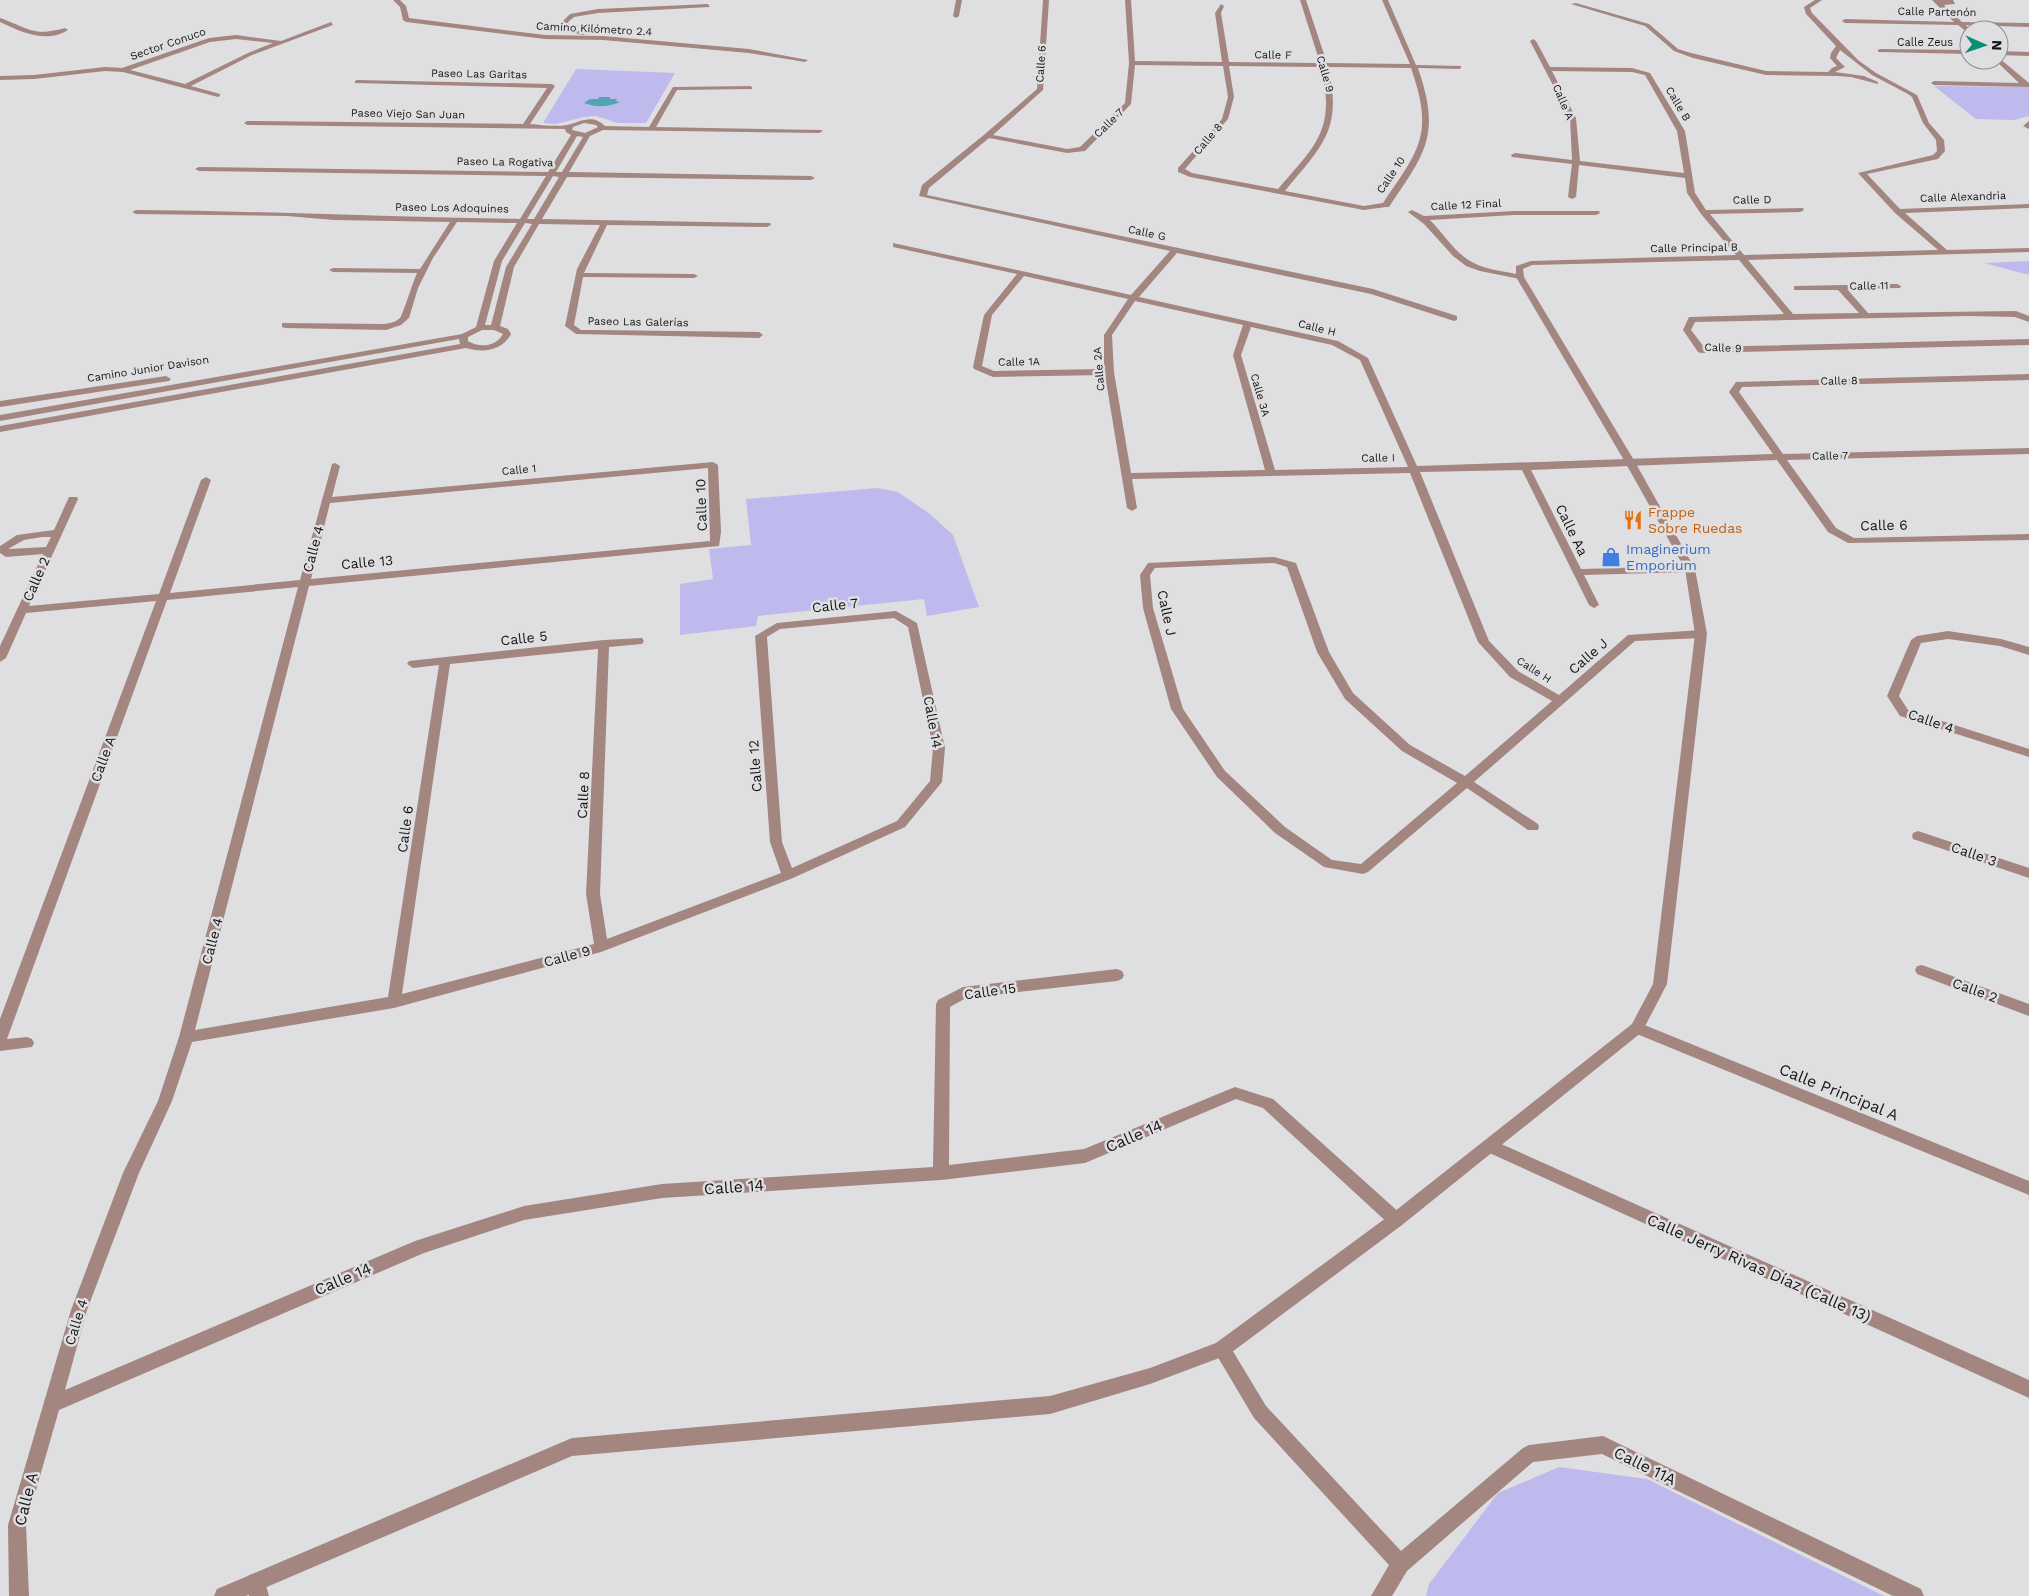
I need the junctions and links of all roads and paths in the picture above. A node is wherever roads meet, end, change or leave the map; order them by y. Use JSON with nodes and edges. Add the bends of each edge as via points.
{"nodes":[{"id":1,"x":396,"y":0,"type":"edge"},
{"id":2,"x":958,"y":0,"type":"edge"},
{"id":3,"x":1046,"y":0,"type":"edge"},
{"id":4,"x":1128,"y":0,"type":"edge"},
{"id":5,"x":1303,"y":0,"type":"edge"},
{"id":6,"x":1385,"y":0,"type":"edge"},
{"id":7,"x":1818,"y":0,"type":"edge"},
{"id":8,"x":1950,"y":0,"type":"edge"},
{"id":9,"x":1938,"y":2,"type":"edge"},
{"id":10,"x":1574,"y":4,"type":"dead end"},
{"id":11,"x":708,"y":6,"type":"dead end"},
{"id":12,"x":1222,"y":6,"type":"dead end"},
{"id":13,"x":956,"y":16,"type":"dead end"},
{"id":14,"x":0,"y":20,"type":"edge"},
{"id":15,"x":1845,"y":21,"type":"dead end"},
{"id":16,"x":1959,"y":22,"type":"joint"},
{"id":17,"x":330,"y":24,"type":"dead end"},
{"id":18,"x":2009,"y":24,"type":"edge"},
{"id":19,"x":2029,"y":25,"type":"edge"},
{"id":20,"x":65,"y":30,"type":"dead end"},
{"id":21,"x":602,"y":38,"type":"junction"},
{"id":22,"x":1533,"y":41,"type":"dead end"},
{"id":23,"x":279,"y":42,"type":"junction"},
{"id":24,"x":1839,"y":47,"type":"junction"},
{"id":25,"x":1880,"y":51,"type":"dead end"},
{"id":26,"x":1959,"y":52,"type":"edge"},
{"id":27,"x":2009,"y":53,"type":"edge"},
{"id":28,"x":2029,"y":54,"type":"edge"},
{"id":29,"x":805,"y":60,"type":"dead end"},
{"id":30,"x":1132,"y":63,"type":"junction"},
{"id":31,"x":1227,"y":64,"type":"junction"},
{"id":32,"x":1323,"y":66,"type":"junction"},
{"id":33,"x":1412,"y":67,"type":"junction"},
{"id":34,"x":1459,"y":68,"type":"dead end"},
{"id":35,"x":1549,"y":69,"type":"junction"},
{"id":36,"x":2009,"y":69,"type":"edge"},
{"id":37,"x":123,"y":70,"type":"junction"},
{"id":38,"x":1830,"y":73,"type":"junction"},
{"id":39,"x":0,"y":78,"type":"edge"},
{"id":40,"x":357,"y":82,"type":"dead end"},
{"id":41,"x":1934,"y":83,"type":"dead end"},
{"id":42,"x":2027,"y":84,"type":"edge"},
{"id":43,"x":186,"y":86,"type":"junction"},
{"id":44,"x":750,"y":88,"type":"dead end"},
{"id":45,"x":1886,"y":89,"type":"dead end"},
{"id":46,"x":1896,"y":93,"type":"dead end"},
{"id":47,"x":218,"y":95,"type":"dead end"},
{"id":48,"x":1915,"y":96,"type":"junction"},
{"id":49,"x":247,"y":123,"type":"dead end"},
{"id":50,"x":2029,"y":123,"type":"edge"},
{"id":51,"x":525,"y":127,"type":"junction"},
{"id":52,"x":601,"y":128,"type":"junction"},
{"id":53,"x":652,"y":128,"type":"junction"},
{"id":54,"x":2029,"y":128,"type":"edge"},
{"id":55,"x":572,"y":131,"type":"junction"},
{"id":56,"x":819,"y":131,"type":"dead end"},
{"id":57,"x":588,"y":134,"type":"junction"},
{"id":58,"x":988,"y":136,"type":"junction"},
{"id":59,"x":1515,"y":155,"type":"dead end"},
{"id":60,"x":1576,"y":162,"type":"junction"},
{"id":61,"x":199,"y":169,"type":"dead end"},
{"id":62,"x":551,"y":174,"type":"junction"},
{"id":63,"x":565,"y":174,"type":"junction"},
{"id":64,"x":1689,"y":176,"type":"junction"},
{"id":65,"x":811,"y":178,"type":"dead end"},
{"id":66,"x":1279,"y":193,"type":"junction"},
{"id":67,"x":1572,"y":197,"type":"dead end"},
{"id":68,"x":2029,"y":206,"type":"edge"},
{"id":69,"x":1800,"y":210,"type":"dead end"},
{"id":70,"x":1898,"y":211,"type":"junction"},
{"id":71,"x":136,"y":212,"type":"dead end"},
{"id":72,"x":1412,"y":212,"type":"dead end"},
{"id":73,"x":1704,"y":212,"type":"junction"},
{"id":74,"x":1596,"y":213,"type":"dead end"},
{"id":75,"x":1425,"y":218,"type":"junction"},
{"id":76,"x":455,"y":220,"type":"junction"},
{"id":77,"x":522,"y":221,"type":"junction"},
{"id":78,"x":537,"y":221,"type":"junction"},
{"id":79,"x":605,"y":222,"type":"junction"},
{"id":80,"x":767,"y":224,"type":"dead end"},
{"id":81,"x":896,"y":245,"type":"dead end"},
{"id":82,"x":1175,"y":250,"type":"junction"},
{"id":83,"x":2029,"y":250,"type":"edge"},
{"id":84,"x":1946,"y":252,"type":"junction"},
{"id":85,"x":1742,"y":258,"type":"junction"},
{"id":86,"x":333,"y":270,"type":"dead end"},
{"id":87,"x":422,"y":271,"type":"junction"},
{"id":88,"x":1022,"y":273,"type":"junction"},
{"id":89,"x":580,"y":275,"type":"junction"},
{"id":90,"x":694,"y":276,"type":"dead end"},
{"id":91,"x":1520,"y":277,"type":"junction"},
{"id":92,"x":1897,"y":286,"type":"dead end"},
{"id":93,"x":1840,"y":287,"type":"junction"},
{"id":94,"x":1797,"y":288,"type":"dead end"},
{"id":95,"x":1132,"y":298,"type":"junction"},
{"id":96,"x":1866,"y":315,"type":"junction"},
{"id":97,"x":1792,"y":317,"type":"junction"},
{"id":98,"x":1454,"y":318,"type":"dead end"},
{"id":99,"x":2029,"y":319,"type":"edge"},
{"id":100,"x":1248,"y":323,"type":"junction"},
{"id":101,"x":285,"y":325,"type":"dead end"},
{"id":102,"x":495,"y":327,"type":"junction"},
{"id":103,"x":480,"y":328,"type":"junction"},
{"id":104,"x":759,"y":335,"type":"dead end"},
{"id":105,"x":465,"y":341,"type":"junction"},
{"id":106,"x":2029,"y":342,"type":"edge"},
{"id":107,"x":300,"y":356,"type":"dead end"},
{"id":108,"x":1109,"y":372,"type":"junction"},
{"id":109,"x":2029,"y":376,"type":"edge"},
{"id":110,"x":0,"y":404,"type":"edge"},
{"id":111,"x":0,"y":418,"type":"edge"},
{"id":112,"x":0,"y":429,"type":"edge"},
{"id":113,"x":2029,"y":451,"type":"edge"},
{"id":114,"x":1779,"y":457,"type":"junction"},
{"id":115,"x":1630,"y":462,"type":"junction"},
{"id":116,"x":713,"y":465,"type":"joint"},
{"id":117,"x":335,"y":466,"type":"dead end"},
{"id":118,"x":1525,"y":467,"type":"junction"},
{"id":119,"x":1414,"y":470,"type":"junction"},
{"id":120,"x":1271,"y":473,"type":"junction"},
{"id":121,"x":1127,"y":476,"type":"junction"},
{"id":122,"x":206,"y":480,"type":"dead end"},
{"id":123,"x":73,"y":499,"type":"dead end"},
{"id":124,"x":326,"y":500,"type":"junction"},
{"id":125,"x":1132,"y":508,"type":"dead end"},
{"id":126,"x":57,"y":533,"type":"junction"},
{"id":127,"x":2029,"y":537,"type":"edge"},
{"id":128,"x":715,"y":544,"type":"joint"},
{"id":129,"x":49,"y":550,"type":"junction"},
{"id":130,"x":1690,"y":569,"type":"junction"},
{"id":131,"x":1578,"y":572,"type":"junction"},
{"id":132,"x":304,"y":583,"type":"junction"},
{"id":133,"x":164,"y":596,"type":"junction"},
{"id":134,"x":1594,"y":605,"type":"dead end"},
{"id":135,"x":22,"y":610,"type":"junction"},
{"id":136,"x":1701,"y":634,"type":"junction"},
{"id":137,"x":916,"y":640,"type":"joint"},
{"id":138,"x":638,"y":641,"type":"dead end"},
{"id":139,"x":604,"y":644,"type":"junction"},
{"id":140,"x":2029,"y":651,"type":"edge"},
{"id":141,"x":762,"y":653,"type":"joint"},
{"id":142,"x":0,"y":657,"type":"edge"},
{"id":143,"x":445,"y":661,"type":"junction"},
{"id":144,"x":413,"y":664,"type":"dead end"},
{"id":145,"x":1560,"y":700,"type":"junction"},
{"id":146,"x":2029,"y":753,"type":"edge"},
{"id":147,"x":1466,"y":782,"type":"junction"},
{"id":148,"x":921,"y":800,"type":"joint"},
{"id":149,"x":1533,"y":827,"type":"dead end"},
{"id":150,"x":1918,"y":836,"type":"dead end"},
{"id":151,"x":2029,"y":873,"type":"edge"},
{"id":152,"x":788,"y":875,"type":"junction"},
{"id":153,"x":601,"y":947,"type":"junction"},
{"id":154,"x":1922,"y":970,"type":"dead end"},
{"id":155,"x":1118,"y":975,"type":"dead end"},
{"id":156,"x":394,"y":1002,"type":"junction"},
{"id":157,"x":2029,"y":1010,"type":"edge"},
{"id":158,"x":1637,"y":1028,"type":"junction"},
{"id":159,"x":186,"y":1037,"type":"junction"},
{"id":160,"x":0,"y":1038,"type":"edge"},
{"id":161,"x":27,"y":1043,"type":"dead end"},
{"id":162,"x":0,"y":1045,"type":"edge"},
{"id":163,"x":1490,"y":1146,"type":"junction"},
{"id":164,"x":941,"y":1173,"type":"junction"},
{"id":165,"x":2029,"y":1188,"type":"edge"},
{"id":166,"x":1396,"y":1220,"type":"junction"},
{"id":167,"x":1222,"y":1349,"type":"junction"},
{"id":168,"x":2029,"y":1389,"type":"edge"},
{"id":169,"x":52,"y":1404,"type":"junction"},
{"id":170,"x":1400,"y":1564,"type":"junction"},
{"id":171,"x":257,"y":1589,"type":"edge"},
{"id":172,"x":19,"y":1596,"type":"edge"},
{"id":173,"x":224,"y":1596,"type":"edge"},
{"id":174,"x":1381,"y":1596,"type":"edge"},
{"id":175,"x":1914,"y":1596,"type":"edge"}],
"edges":[{"from":1,"to":21,"type":"street","name":"Camino Kilómetro 2.4","via":[[403,6],[406,20],[545,37]]},
{"from":2,"to":13,"type":"street"},
{"from":3,"to":58,"type":"street","name":"Calle 6","via":[[1040,90]]},
{"from":4,"to":30,"type":"street","name":"Calle 7"},
{"from":5,"to":32,"type":"street","name":"Calle 9"},
{"from":6,"to":33,"type":"street","name":"Calle 10"},
{"from":7,"to":24,"type":"street","via":[[1807,7],[1808,14]]},
{"from":8,"to":9,"type":"street","via":[[1953,4]]},
{"from":9,"to":16,"type":"street"},
{"from":10,"to":38,"type":"street","via":[[1647,25],[1669,45],[1692,56],[1777,74]]},
{"from":11,"to":21,"type":"street","via":[[598,11],[572,15],[565,22],[568,30]]},
{"from":12,"to":31,"type":"street","name":"Calle 8","via":[[1218,13]]},
{"from":14,"to":20,"type":"street","via":[[36,36]]},
{"from":15,"to":16,"type":"street","name":"Calle Partenón"},
{"from":17,"to":23,"type":"street","name":"Sector Conuco"},
{"from":18,"to":19,"type":"street","name":"Calle Partenón"},
{"from":21,"to":29,"type":"street","name":"Camino Kilómetro 2.4","via":[[749,50]]},
{"from":22,"to":35,"type":"street","name":"Calle A"},
{"from":23,"to":37,"type":"street","name":"Sector Conuco","via":[[236,37],[209,40]]},
{"from":23,"to":43,"type":"street","name":"Sector Conuco"},
{"from":24,"to":38,"type":"street","via":[[1833,58],[1842,67]]},
{"from":24,"to":48,"type":"street","via":[[1875,75]]},
{"from":25,"to":26,"type":"street","name":"Calle Zeus"},
{"from":27,"to":28,"type":"street"},
{"from":30,"to":31,"type":"street","name":"Calle F"},
{"from":30,"to":58,"type":"street","name":"Calle 7","via":[[1128,104],[1082,149],[1067,151]]},
{"from":31,"to":32,"type":"street","name":"Calle F"},
{"from":31,"to":66,"type":"street","name":"Calle 8","via":[[1231,97],[1225,119],[1181,170],[1190,175]]},
{"from":32,"to":33,"type":"street","name":"Calle F"},
{"from":32,"to":66,"type":"street","name":"Calle 9","via":[[1331,96],[1328,124],[1317,147]]},
{"from":33,"to":34,"type":"street","name":"Calle F"},
{"from":33,"to":66,"type":"street","name":"Calle 10","via":[[1425,102],[1426,131],[1416,160],[1386,205],[1364,208]]},
{"from":35,"to":60,"type":"street","name":"Calle A","via":[[1572,118]]},
{"from":35,"to":64,"type":"street","name":"Calle B","via":[[1632,70],[1648,74],[1682,131]]},
{"from":36,"to":42,"type":"street"},
{"from":37,"to":39,"type":"street","name":"Sector Conuco"},
{"from":37,"to":43,"type":"street","name":"Sector Conuco"},
{"from":38,"to":45,"type":"street","via":[[1866,77]]},
{"from":40,"to":51,"type":"street","name":"Paseo Las Garitas","via":[[552,86]]},
{"from":41,"to":42,"type":"street"},
{"from":43,"to":47,"type":"street","name":"Sector Conuco"},
{"from":44,"to":53,"type":"street","via":[[675,88]]},
{"from":46,"to":48,"type":"street"},
{"from":48,"to":70,"type":"street","via":[[1926,123],[1940,140],[1941,151],[1935,157],[1862,173]]},
{"from":49,"to":51,"type":"street","name":"Paseo Viejo San Juan"},
{"from":50,"to":54,"type":"street"},
{"from":51,"to":55,"type":"street","name":"Paseo Viejo San Juan"},
{"from":52,"to":53,"type":"street","name":"Paseo Viejo San Juan"},
{"from":52,"to":55,"type":"street","name":"Paseo Viejo San Juan","via":[[598,123],[578,122]]},
{"from":52,"to":57,"type":"street","name":"Paseo Viejo San Juan"},
{"from":53,"to":56,"type":"street","name":"Paseo Viejo San Juan"},
{"from":55,"to":57,"type":"street","name":"Paseo Viejo San Juan"},
{"from":55,"to":62,"type":"street"},
{"from":57,"to":63,"type":"street"},
{"from":58,"to":82,"type":"street","name":"Calle G","via":[[925,187],[923,196]]},
{"from":59,"to":60,"type":"street"},
{"from":60,"to":64,"type":"street"},
{"from":60,"to":67,"type":"street","name":"Calle A"},
{"from":61,"to":62,"type":"street","name":"Paseo La Rogativa"},
{"from":62,"to":63,"type":"street","name":"Paseo La Rogativa"},
{"from":62,"to":77,"type":"street"},
{"from":63,"to":65,"type":"street","name":"Paseo La Rogativa"},
{"from":63,"to":78,"type":"street"},
{"from":64,"to":73,"type":"street","name":"Calle B","via":[[1691,193]]},
{"from":68,"to":70,"type":"street","name":"Calle Alexandria"},
{"from":69,"to":73,"type":"street","name":"Calle D"},
{"from":70,"to":84,"type":"street"},
{"from":71,"to":76,"type":"street","name":"Paseo Los Adoquines"},
{"from":72,"to":75,"type":"street"},
{"from":73,"to":85,"type":"street","name":"Calle B"},
{"from":74,"to":75,"type":"street","name":"Calle 12 Final"},
{"from":75,"to":91,"type":"street","name":"Calle 12 Final","via":[[1464,261],[1482,269]]},
{"from":76,"to":77,"type":"street","name":"Paseo Los Adoquines"},
{"from":76,"to":87,"type":"street"},
{"from":77,"to":78,"type":"street","name":"Paseo Los Adoquines"},
{"from":77,"to":103,"type":"street","via":[[498,261]]},
{"from":78,"to":79,"type":"street","name":"Paseo Los Adoquines"},
{"from":78,"to":102,"type":"street","via":[[510,267]]},
{"from":79,"to":80,"type":"street","name":"Paseo Los Adoquines"},
{"from":79,"to":89,"type":"street","name":"Paseo Las Galerías"},
{"from":81,"to":88,"type":"street","name":"Calle H"},
{"from":82,"to":95,"type":"street","name":"Calle 2A"},
{"from":82,"to":98,"type":"street","name":"Calle G","via":[[1373,292]]},
{"from":83,"to":84,"type":"street","name":"Calle Principal B"},
{"from":84,"to":85,"type":"street","name":"Calle Principal B"},
{"from":85,"to":91,"type":"street","name":"Calle Principal B","via":[[1531,263],[1519,268]]},
{"from":85,"to":97,"type":"street"},
{"from":86,"to":87,"type":"street"},
{"from":87,"to":101,"type":"street","via":[[405,318],[398,323],[386,327]]},
{"from":88,"to":95,"type":"street","name":"Calle H"},
{"from":88,"to":108,"type":"street","name":"Calle 1A","via":[[988,314],[978,367],[993,374]]},
{"from":89,"to":90,"type":"street"},
{"from":89,"to":104,"type":"street","name":"Paseo Las Galerías","via":[[569,326],[579,332]]},
{"from":91,"to":115,"type":"street"},
{"from":92,"to":93,"type":"street","name":"Calle 11"},
{"from":93,"to":94,"type":"street","name":"Calle 11"},
{"from":93,"to":96,"type":"street","name":"Calle 11"},
{"from":95,"to":100,"type":"street","name":"Calle H"},
{"from":95,"to":108,"type":"street","name":"Calle 2A","via":[[1108,335]]},
{"from":96,"to":97,"type":"street","name":"Calle 9"},
{"from":96,"to":99,"type":"street","name":"Calle 9","via":[[2016,314]]},
{"from":97,"to":106,"type":"street","name":"Calle 9","via":[[1692,319],[1687,330],[1701,350]]},
{"from":100,"to":119,"type":"street","name":"Calle H","via":[[1335,343],[1364,358]]},
{"from":100,"to":120,"type":"street","name":"Calle 3A","via":[[1237,356]]},
{"from":102,"to":103,"type":"street"},
{"from":102,"to":105,"type":"street","via":[[507,334],[498,344],[477,348]]},
{"from":103,"to":105,"type":"street"},
{"from":105,"to":111,"type":"street","via":[[151,390]]},
{"from":105,"to":112,"type":"street"},
{"from":107,"to":110,"type":"street","name":"Camino Junior Davison"},
{"from":108,"to":121,"type":"street","name":"Calle 2A"},
{"from":109,"to":114,"type":"street","name":"Calle 8","via":[[1739,384],[1734,392]]},
{"from":113,"to":114,"type":"street","name":"Calle 7"},
{"from":114,"to":115,"type":"street","name":"Calle 7"},
{"from":114,"to":127,"type":"street","name":"Calle 6","via":[[1832,530],[1852,540]]},
{"from":115,"to":118,"type":"street","name":"Calle I"},
{"from":115,"to":130,"type":"street"},
{"from":116,"to":124,"type":"street","name":"Calle 1"},
{"from":116,"to":128,"type":"street","name":"Calle 10"},
{"from":117,"to":124,"type":"street","name":"Calle 4"},
{"from":118,"to":119,"type":"street","name":"Calle I"},
{"from":118,"to":131,"type":"street","name":"Calle Aa"},
{"from":119,"to":120,"type":"street","name":"Calle I"},
{"from":119,"to":145,"type":"street","name":"Calle H","via":[[1484,642],[1514,674]]},
{"from":120,"to":121,"type":"street","name":"Calle I"},
{"from":121,"to":125,"type":"street","name":"Calle 2A"},
{"from":122,"to":133,"type":"street","name":"Calle A"},
{"from":123,"to":126,"type":"street","name":"Calle 2"},
{"from":124,"to":132,"type":"street","name":"Calle 4"},
{"from":126,"to":129,"type":"street","name":"Calle 2"},
{"from":126,"to":129,"type":"street","via":[[24,536],[3,549],[6,554]]},
{"from":128,"to":132,"type":"street","name":"Calle 13"},
{"from":129,"to":135,"type":"street","name":"Calle 2"},
{"from":130,"to":131,"type":"street"},
{"from":130,"to":136,"type":"street"},
{"from":131,"to":134,"type":"street","name":"Calle Aa"},
{"from":132,"to":133,"type":"street","name":"Calle 13"},
{"from":132,"to":159,"type":"street","name":"Calle 4"},
{"from":133,"to":135,"type":"street","name":"Calle 13"},
{"from":133,"to":160,"type":"street","name":"Calle A"},
{"from":135,"to":142,"type":"street","name":"Calle 2"},
{"from":136,"to":145,"type":"street","name":"Calle J","via":[[1632,638]]},
{"from":136,"to":158,"type":"street","via":[[1660,984]]},
{"from":137,"to":141,"type":"street","name":"Calle 7","via":[[913,625],[896,614],[777,626],[761,636]]},
{"from":137,"to":148,"type":"street","name":"Calle 14","via":[[939,748],[936,782]]},
{"from":138,"to":139,"type":"street","name":"Calle 5"},
{"from":139,"to":143,"type":"street","name":"Calle 5"},
{"from":139,"to":153,"type":"street","name":"Calle 8","via":[[593,894]]},
{"from":140,"to":146,"type":"street","name":"Calle 4","via":[[2001,643],[1948,636],[1918,640],[1893,696],[1904,713]]},
{"from":141,"to":152,"type":"street","name":"Calle 12","via":[[776,842]]},
{"from":143,"to":144,"type":"street","name":"Calle 5"},
{"from":143,"to":156,"type":"street","name":"Calle 6"},
{"from":145,"to":147,"type":"street","name":"Calle J"},
{"from":147,"to":147,"type":"street","name":"Calle J","via":[[1363,869],[1329,864],[1280,830],[1222,774],[1177,709],[1148,608],[1145,574],[1152,565],[1274,560],[1292,565],[1323,652],[1349,696],[1406,748]]},
{"from":147,"to":149,"type":"street","name":"Calle J"},
{"from":148,"to":152,"type":"street","name":"Calle 9","via":[[901,824]]},
{"from":150,"to":151,"type":"street","name":"Calle 3"},
{"from":152,"to":153,"type":"street","name":"Calle 9"},
{"from":153,"to":156,"type":"street","name":"Calle 9"},
{"from":154,"to":157,"type":"street","name":"Calle 2"},
{"from":155,"to":164,"type":"street","name":"Calle 15","via":[[963,993],[944,1004]]},
{"from":156,"to":159,"type":"street","name":"Calle 9"},
{"from":158,"to":163,"type":"street"},
{"from":158,"to":165,"type":"street","name":"Calle Principal A"},
{"from":159,"to":169,"type":"street","name":"Calle 4","via":[[165,1101],[131,1173],[79,1310]]},
{"from":161,"to":162,"type":"street"},
{"from":163,"to":166,"type":"street"},
{"from":163,"to":168,"type":"street","name":"Calle Jerry Rivas Díaz (Calle 13)"},
{"from":164,"to":166,"type":"street","name":"Calle 14","via":[[1085,1156],[1235,1094],[1268,1103]]},
{"from":164,"to":169,"type":"street","name":"Calle 14","via":[[662,1191],[524,1213],[421,1246]]},
{"from":166,"to":167,"type":"street"},
{"from":167,"to":170,"type":"street","via":[[1260,1412]]},
{"from":167,"to":171,"type":"street","via":[[1150,1376],[1050,1405],[572,1447]]},
{"from":169,"to":172,"type":"street","name":"Calle A","via":[[17,1526]]},
{"from":170,"to":174,"type":"street","name":"Calle 11A"},
{"from":170,"to":175,"type":"street","name":"Calle 11A","via":[[1529,1454],[1603,1445]]},
{"from":171,"to":173,"type":"street"}]}
